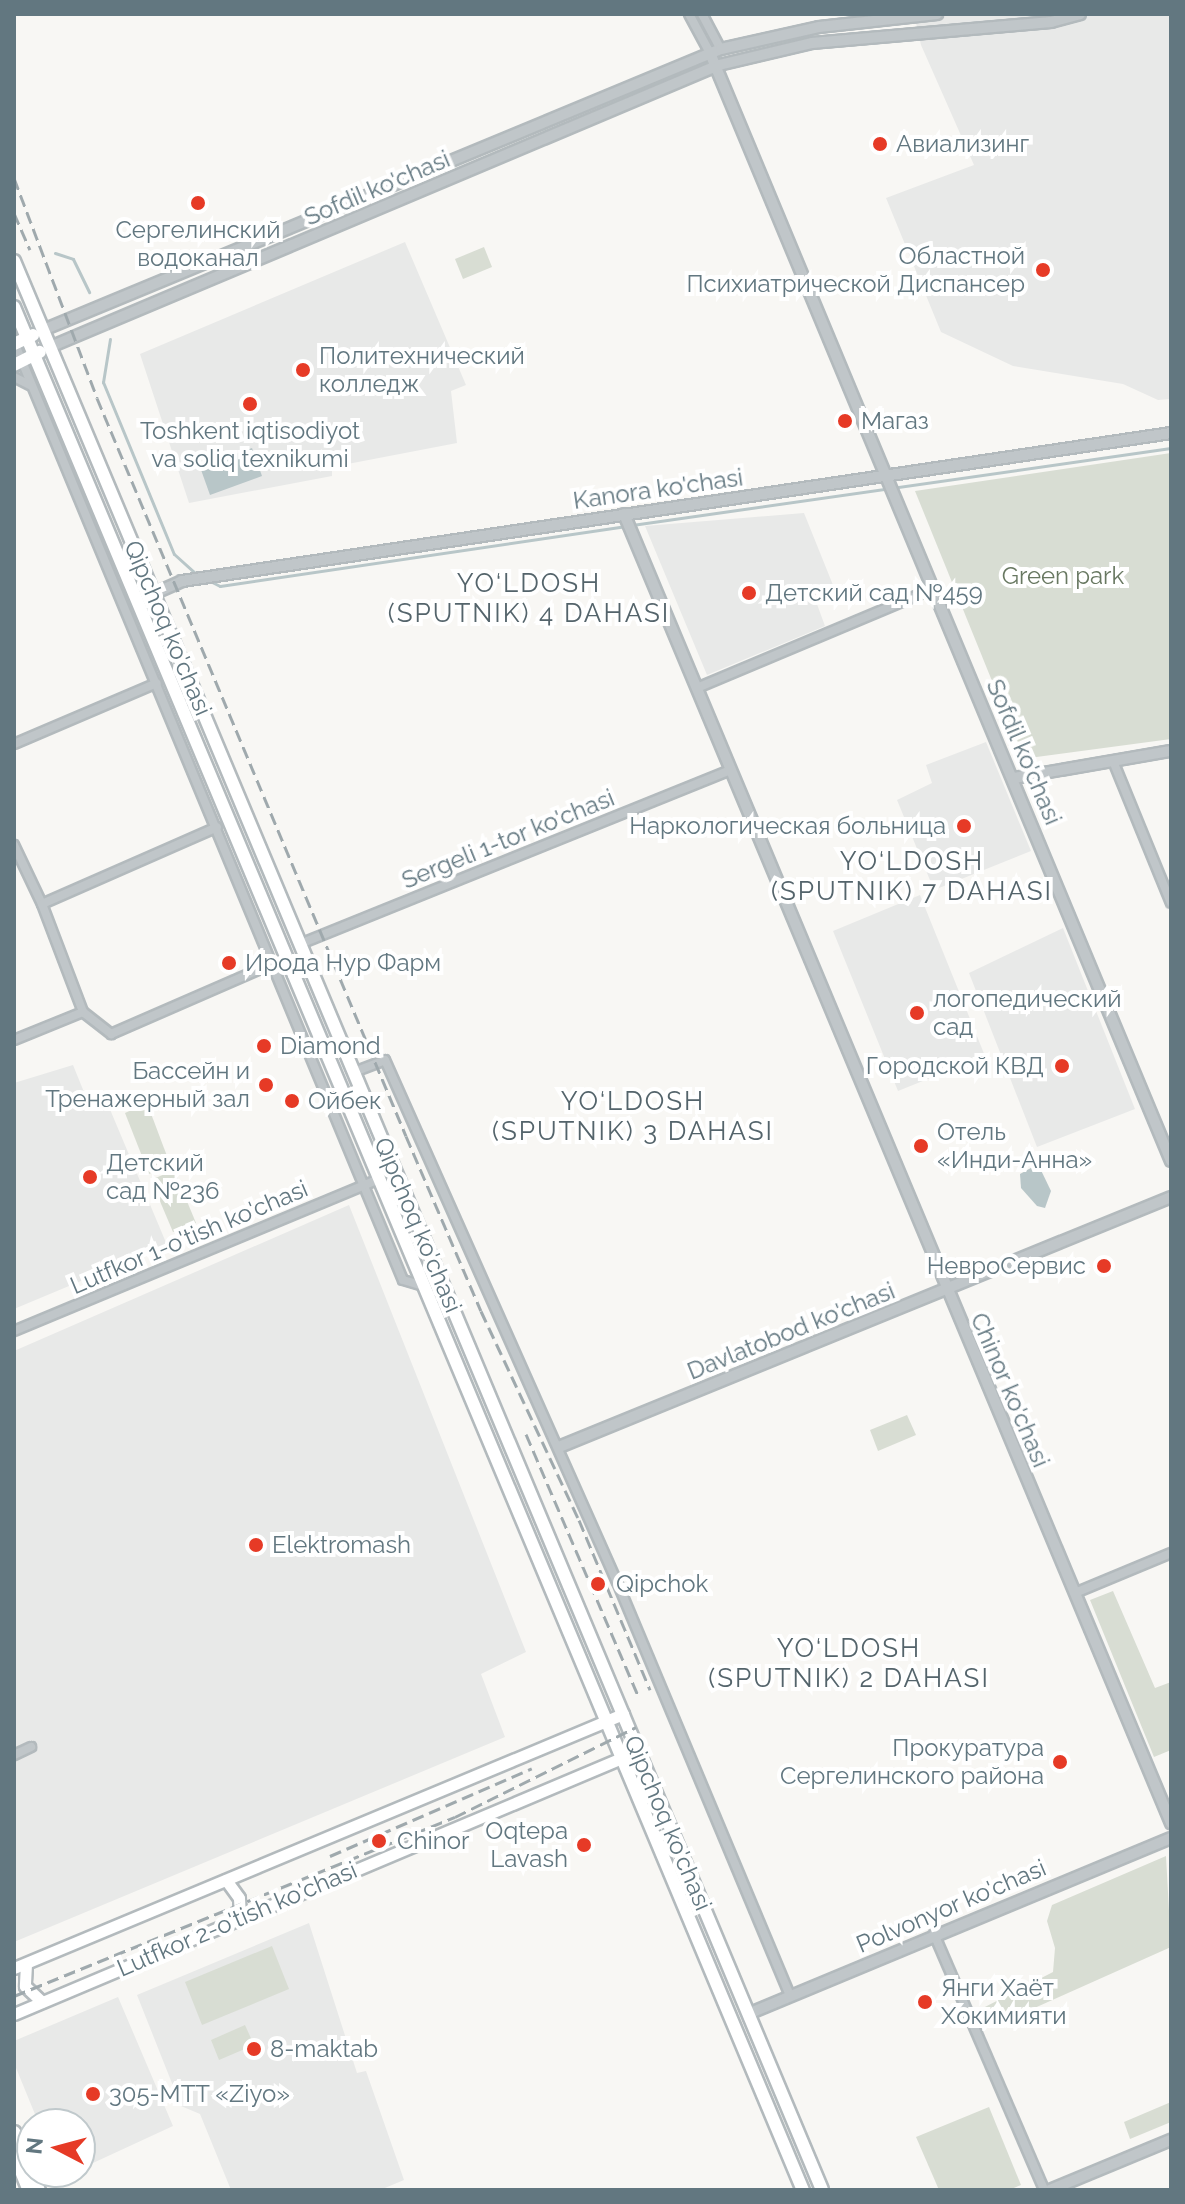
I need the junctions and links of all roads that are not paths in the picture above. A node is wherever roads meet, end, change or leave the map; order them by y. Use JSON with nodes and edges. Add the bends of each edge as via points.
{"nodes":[{"id":1,"x":689,"y":14,"type":"edge"},
{"id":2,"x":702,"y":14,"type":"edge"},
{"id":3,"x":937,"y":14,"type":"edge"},
{"id":4,"x":1080,"y":14,"type":"edge"},
{"id":5,"x":715,"y":51,"type":"junction"},
{"id":6,"x":719,"y":65,"type":"junction"},
{"id":7,"x":362,"y":197,"type":"junction"},
{"id":8,"x":369,"y":213,"type":"junction"},
{"id":9,"x":14,"y":261,"type":"edge"},
{"id":10,"x":14,"y":307,"type":"edge"},
{"id":11,"x":84,"y":313,"type":"junction"},
{"id":12,"x":43,"y":330,"type":"junction"},
{"id":13,"x":92,"y":330,"type":"junction"},
{"id":14,"x":17,"y":342,"type":"edge"},
{"id":15,"x":50,"y":347,"type":"junction"},
{"id":16,"x":23,"y":360,"type":"edge"},
{"id":17,"x":14,"y":377,"type":"edge"},
{"id":18,"x":33,"y":389,"type":"junction"},
{"id":19,"x":1171,"y":433,"type":"edge"},
{"id":20,"x":890,"y":485,"type":"junction"},
{"id":21,"x":627,"y":521,"type":"junction"},
{"id":22,"x":138,"y":558,"type":"junction"},
{"id":23,"x":122,"y":565,"type":"junction"},
{"id":24,"x":933,"y":589,"type":"junction"},
{"id":25,"x":153,"y":594,"type":"junction"},
{"id":26,"x":157,"y":683,"type":"junction"},
{"id":27,"x":697,"y":688,"type":"junction"},
{"id":28,"x":14,"y":744,"type":"edge"},
{"id":29,"x":1171,"y":751,"type":"edge"},
{"id":30,"x":1113,"y":761,"type":"junction"},
{"id":31,"x":731,"y":770,"type":"junction"},
{"id":32,"x":1014,"y":778,"type":"junction"},
{"id":33,"x":217,"y":827,"type":"junction"},
{"id":34,"x":14,"y":845,"type":"edge"},
{"id":35,"x":1171,"y":903,"type":"edge"},
{"id":36,"x":42,"y":904,"type":"junction"},
{"id":37,"x":300,"y":944,"type":"junction"},
{"id":38,"x":274,"y":963,"type":"junction"},
{"id":39,"x":83,"y":1012,"type":"junction"},
{"id":40,"x":14,"y":1040,"type":"edge"},
{"id":41,"x":340,"y":1040,"type":"junction"},
{"id":42,"x":324,"y":1047,"type":"junction"},
{"id":43,"x":354,"y":1072,"type":"junction"},
{"id":44,"x":1171,"y":1161,"type":"edge"},
{"id":45,"x":380,"y":1179,"type":"junction"},
{"id":46,"x":365,"y":1185,"type":"junction"},
{"id":47,"x":1171,"y":1197,"type":"edge"},
{"id":48,"x":441,"y":1279,"type":"junction"},
{"id":49,"x":425,"y":1286,"type":"junction"},
{"id":50,"x":945,"y":1289,"type":"junction"},
{"id":51,"x":14,"y":1331,"type":"edge"},
{"id":52,"x":559,"y":1447,"type":"junction"},
{"id":53,"x":552,"y":1545,"type":"junction"},
{"id":54,"x":536,"y":1552,"type":"junction"},
{"id":55,"x":1171,"y":1553,"type":"edge"},
{"id":56,"x":1075,"y":1593,"type":"junction"},
{"id":57,"x":623,"y":1714,"type":"junction"},
{"id":58,"x":606,"y":1721,"type":"junction"},
{"id":59,"x":31,"y":1747,"type":"dead end"},
{"id":60,"x":638,"y":1751,"type":"junction"},
{"id":61,"x":14,"y":1755,"type":"edge"},
{"id":62,"x":622,"y":1758,"type":"junction"},
{"id":63,"x":1171,"y":1823,"type":"edge"},
{"id":64,"x":1171,"y":1838,"type":"edge"},
{"id":65,"x":226,"y":1880,"type":"junction"},
{"id":66,"x":240,"y":1918,"type":"junction"},
{"id":67,"x":934,"y":1934,"type":"junction"},
{"id":68,"x":20,"y":1966,"type":"edge"},
{"id":69,"x":739,"y":1993,"type":"junction"},
{"id":70,"x":790,"y":1996,"type":"junction"},
{"id":71,"x":723,"y":2000,"type":"junction"},
{"id":72,"x":42,"y":2002,"type":"junction"},
{"id":73,"x":14,"y":2014,"type":"edge"},
{"id":74,"x":748,"y":2014,"type":"junction"},
{"id":75,"x":14,"y":2131,"type":"edge"},
{"id":76,"x":1171,"y":2140,"type":"edge"},
{"id":77,"x":14,"y":2156,"type":"edge"},
{"id":78,"x":28,"y":2190,"type":"edge"},
{"id":79,"x":39,"y":2190,"type":"edge"},
{"id":80,"x":803,"y":2190,"type":"edge"},
{"id":81,"x":822,"y":2190,"type":"edge"},
{"id":82,"x":1047,"y":2190,"type":"edge"}],
"edges":[{"from":1,"to":5,"type":"street","name":"Sofdil ko'chasi"},
{"from":2,"to":5,"type":"street","name":"Sofdil ko'chasi"},
{"from":3,"to":5,"type":"street","via":[[819,27]]},
{"from":4,"to":6,"type":"street","via":[[1051,22],[812,43]]},
{"from":5,"to":6,"type":"street","name":"Sofdil ko'chasi"},
{"from":5,"to":7,"type":"street","name":"Sofdil ko'chasi"},
{"from":6,"to":8,"type":"street","name":"Sofdil ko'chasi"},
{"from":6,"to":20,"type":"street","name":"Sofdil ko'chasi"},
{"from":7,"to":8,"type":"street"},
{"from":7,"to":11,"type":"street","name":"Sofdil ko'chasi"},
{"from":8,"to":13,"type":"street","name":"Sofdil ko'chasi"},
{"from":9,"to":12,"type":"main road","name":"Qipchoq ko'chasi"},
{"from":10,"to":14,"type":"main road","name":"Qipchoq ko'chasi"},
{"from":11,"to":12,"type":"street","name":"Sofdil ko'chasi"},
{"from":11,"to":13,"type":"street"},
{"from":12,"to":14,"type":"main road"},
{"from":12,"to":15,"type":"main road","name":"Qipchoq ko'chasi"},
{"from":13,"to":15,"type":"street","name":"Sofdil ko'chasi"},
{"from":14,"to":15,"type":"main road"},
{"from":14,"to":16,"type":"main road","name":"Qipchoq ko'chasi"},
{"from":15,"to":16,"type":"main road"},
{"from":15,"to":22,"type":"main road","name":"Qipchoq ko'chasi"},
{"from":16,"to":18,"type":"street","name":"Qipchoq ko'chasi"},
{"from":16,"to":23,"type":"main road","name":"Qipchoq ko'chasi"},
{"from":17,"to":18,"type":"street"},
{"from":18,"to":26,"type":"street","name":"Qipchoq ko'chasi"},
{"from":19,"to":20,"type":"street","name":"Kanora ko'chasi"},
{"from":20,"to":21,"type":"street","name":"Kanora ko'chasi"},
{"from":20,"to":24,"type":"street","name":"Sofdil ko'chasi"},
{"from":21,"to":25,"type":"street","name":"Kanora ko'chasi","via":[[182,581]]},
{"from":21,"to":27,"type":"street","name":"Chinor ko'chasi"},
{"from":22,"to":23,"type":"main road"},
{"from":22,"to":25,"type":"main road","name":"Qipchoq ko'chasi"},
{"from":23,"to":42,"type":"main road","name":"Qipchoq ko'chasi"},
{"from":24,"to":27,"type":"street"},
{"from":24,"to":32,"type":"street","name":"Sofdil ko'chasi"},
{"from":25,"to":37,"type":"main road","name":"Qipchoq ko'chasi"},
{"from":26,"to":28,"type":"street"},
{"from":26,"to":33,"type":"street","name":"Qipchoq ko'chasi"},
{"from":27,"to":31,"type":"street","name":"Chinor ko'chasi"},
{"from":29,"to":30,"type":"street"},
{"from":30,"to":32,"type":"street"},
{"from":30,"to":35,"type":"street"},
{"from":31,"to":37,"type":"street","name":"Sergeli 1-tor ko'chasi"},
{"from":31,"to":50,"type":"street","name":"Chinor ko'chasi"},
{"from":32,"to":44,"type":"street","name":"Sofdil ko'chasi"},
{"from":33,"to":36,"type":"street"},
{"from":33,"to":38,"type":"street","name":"Qipchoq ko'chasi"},
{"from":34,"to":36,"type":"street"},
{"from":36,"to":39,"type":"street"},
{"from":37,"to":41,"type":"main road","name":"Qipchoq ko'chasi"},
{"from":38,"to":39,"type":"street","via":[[111,1034]]},
{"from":38,"to":46,"type":"street","name":"Qipchoq ko'chasi"},
{"from":39,"to":40,"type":"street"},
{"from":41,"to":42,"type":"main road"},
{"from":41,"to":43,"type":"main road","name":"Qipchoq ko'chasi"},
{"from":42,"to":45,"type":"main road","name":"Qipchoq ko'chasi"},
{"from":43,"to":48,"type":"main road","name":"Qipchoq ko'chasi"},
{"from":43,"to":52,"type":"street","via":[[385,1060]]},
{"from":45,"to":46,"type":"street","name":"Lutfkor 1-o'tish ko'chasi"},
{"from":45,"to":49,"type":"main road","name":"Qipchoq ko'chasi"},
{"from":46,"to":49,"type":"street","name":"Qipchoq ko'chasi","via":[[403,1280]]},
{"from":46,"to":51,"type":"street","name":"Lutfkor 1-o'tish ko'chasi"},
{"from":47,"to":50,"type":"street","name":"Davlatobod ko'chasi"},
{"from":48,"to":49,"type":"main road"},
{"from":48,"to":53,"type":"main road","name":"Qipchoq ko'chasi"},
{"from":49,"to":54,"type":"main road","name":"Qipchoq ko'chasi"},
{"from":50,"to":52,"type":"street","name":"Davlatobod ko'chasi"},
{"from":50,"to":56,"type":"street","name":"Chinor ko'chasi"},
{"from":52,"to":70,"type":"street"},
{"from":53,"to":54,"type":"main road"},
{"from":53,"to":57,"type":"main road","name":"Qipchoq ko'chasi"},
{"from":54,"to":58,"type":"main road","name":"Qipchoq ko'chasi"},
{"from":55,"to":56,"type":"street"},
{"from":56,"to":63,"type":"street","name":"Chinor ko'chasi"},
{"from":57,"to":58,"type":"main road","name":"Lutfkor 2-o'tish ko'chasi"},
{"from":57,"to":60,"type":"main road","name":"Qipchoq ko'chasi"},
{"from":58,"to":62,"type":"main road","name":"Qipchoq ko'chasi"},
{"from":58,"to":65,"type":"main road","name":"Lutfkor 2-o'tish ko'chasi"},
{"from":59,"to":61,"type":"street"},
{"from":60,"to":62,"type":"main road","name":"Lutfkor 2-o'tish ko'chasi"},
{"from":60,"to":69,"type":"main road","name":"Qipchoq ko'chasi"},
{"from":62,"to":66,"type":"main road","name":"Lutfkor 2-o'tish ko'chasi"},
{"from":62,"to":71,"type":"main road","name":"Qipchoq ko'chasi"},
{"from":64,"to":67,"type":"street","name":"Polvonyor ko'chasi"},
{"from":65,"to":66,"type":"main road","via":[[239,1898]]},
{"from":65,"to":68,"type":"main road","name":"Lutfkor 2-o'tish ko'chasi"},
{"from":66,"to":72,"type":"main road","name":"Lutfkor 2-o'tish ko'chasi"},
{"from":67,"to":70,"type":"street","name":"Polvonyor ko'chasi"},
{"from":67,"to":82,"type":"street"},
{"from":68,"to":72,"type":"main road","via":[[25,1986]]},
{"from":69,"to":71,"type":"main road"},
{"from":69,"to":74,"type":"main road","name":"Qipchoq ko'chasi"},
{"from":70,"to":74,"type":"street","name":"Polvonyor ko'chasi"},
{"from":71,"to":80,"type":"main road","name":"Qipchoq ko'chasi"},
{"from":72,"to":73,"type":"main road","name":"Lutfkor 2-o'tish ko'chasi"},
{"from":74,"to":81,"type":"main road","name":"Qipchoq ko'chasi"},
{"from":75,"to":79,"type":"main road"},
{"from":76,"to":82,"type":"street"},
{"from":77,"to":78,"type":"main road"}]}
